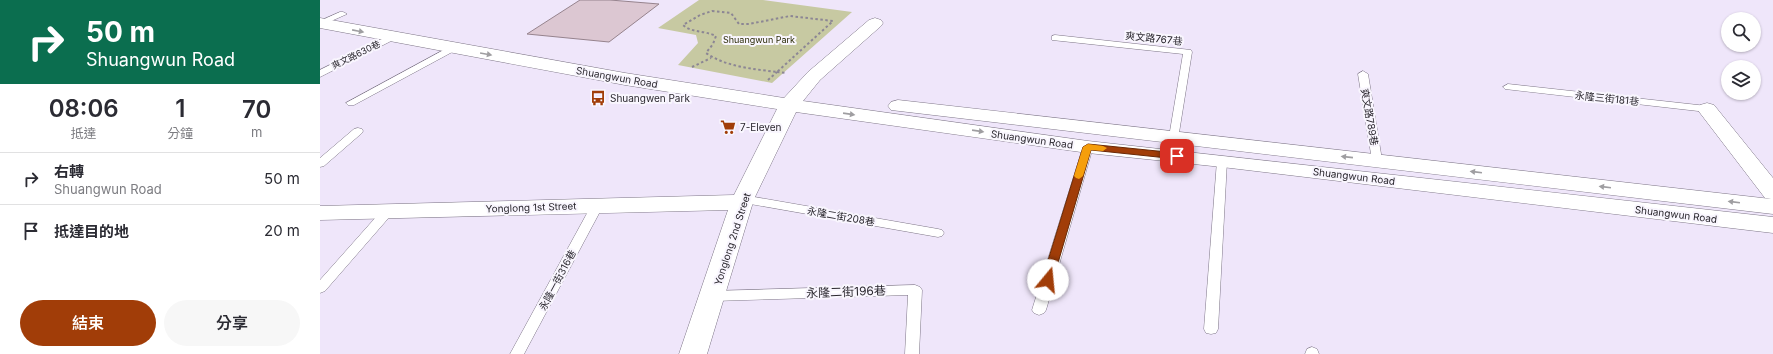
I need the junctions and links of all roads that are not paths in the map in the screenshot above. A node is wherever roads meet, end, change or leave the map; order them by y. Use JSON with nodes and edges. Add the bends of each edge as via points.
{"nodes":[{"id":1,"x":320,"y":20,"type":"edge"},
{"id":2,"x":875,"y":23,"type":"dead end"},
{"id":3,"x":392,"y":38,"type":"junction"},
{"id":4,"x":1055,"y":38,"type":"dead end"},
{"id":5,"x":453,"y":48,"type":"junction"},
{"id":6,"x":320,"y":74,"type":"edge"},
{"id":7,"x":1362,"y":74,"type":"dead end"},
{"id":8,"x":1508,"y":87,"type":"dead end"},
{"id":9,"x":793,"y":100,"type":"junction"},
{"id":10,"x":351,"y":103,"type":"dead end"},
{"id":11,"x":1707,"y":109,"type":"joint"},
{"id":12,"x":358,"y":131,"type":"dead end"},
{"id":13,"x":1174,"y":137,"type":"junction"},
{"id":14,"x":1088,"y":147,"type":"junction"},
{"id":15,"x":1377,"y":160,"type":"junction"},
{"id":16,"x":1222,"y":161,"type":"junction"},
{"id":17,"x":320,"y":164,"type":"edge"},
{"id":18,"x":1773,"y":193,"type":"edge"},
{"id":19,"x":743,"y":200,"type":"junction"},
{"id":20,"x":597,"y":206,"type":"junction"},
{"id":21,"x":1773,"y":207,"type":"edge"},
{"id":22,"x":388,"y":211,"type":"junction"},
{"id":23,"x":320,"y":213,"type":"edge"},
{"id":24,"x":1773,"y":225,"type":"edge"},
{"id":25,"x":938,"y":233,"type":"dead end"},
{"id":26,"x":320,"y":288,"type":"edge"},
{"id":27,"x":713,"y":296,"type":"junction"},
{"id":28,"x":1039,"y":310,"type":"dead end"},
{"id":29,"x":1211,"y":329,"type":"dead end"},
{"id":30,"x":517,"y":354,"type":"edge"},
{"id":31,"x":693,"y":354,"type":"edge"},
{"id":32,"x":912,"y":354,"type":"edge"}],
"edges":[{"from":1,"to":3,"type":"street","name":"Shuangwun Road","one_way":true},
{"from":1,"to":9,"type":"street","name":"Shuangwun Road","via":[[343,14],[681,75]]},
{"from":2,"to":9,"type":"street","name":"Yonglong 2nd Street","via":[[814,76]]},
{"from":3,"to":5,"type":"street","name":"Shuangwun Road"},
{"from":3,"to":6,"type":"lane","name":"爽文路630巷"},
{"from":4,"to":13,"type":"lane","name":"爽文路767巷","via":[[1188,52]]},
{"from":5,"to":9,"type":"street","name":"Shuangwun Road","one_way":true},
{"from":5,"to":10,"type":"lane"},
{"from":7,"to":15,"type":"lane","name":"爽文路789巷"},
{"from":8,"to":11,"type":"lane","name":"永隆三街181巷"},
{"from":9,"to":13,"type":"street","name":"Shuangwun Road"},
{"from":9,"to":14,"type":"street","name":"Shuangwun Road","one_way":true},
{"from":9,"to":19,"type":"street","name":"Yonglong 2nd Street"},
{"from":11,"to":18,"type":"street"},
{"from":12,"to":17,"type":"lane"},
{"from":15,"to":13,"type":"street","name":"Shuangwun Road","one_way":true},
{"from":14,"to":16,"type":"street","name":"Shuangwun Road"},
{"from":14,"to":28,"type":"lane"},
{"from":21,"to":15,"type":"street","name":"Shuangwun Road","one_way":true},
{"from":16,"to":24,"type":"street","name":"Shuangwun Road"},
{"from":16,"to":29,"type":"lane"},
{"from":19,"to":20,"type":"street","name":"Yonglong 1st Street"},
{"from":19,"to":25,"type":"lane","name":"永隆二街208巷"},
{"from":19,"to":27,"type":"street","name":"Yonglong 2nd Street"},
{"from":20,"to":22,"type":"street","name":"Yonglong 1st Street"},
{"from":20,"to":30,"type":"lane","name":"永隆一街316巷"},
{"from":22,"to":23,"type":"street","name":"Yonglong 1st Street"},
{"from":22,"to":26,"type":"lane"},
{"from":27,"to":31,"type":"street","name":"Yonglong 2nd Street"},
{"from":27,"to":32,"type":"lane","name":"永隆二街196巷","via":[[915,290]]}]}
